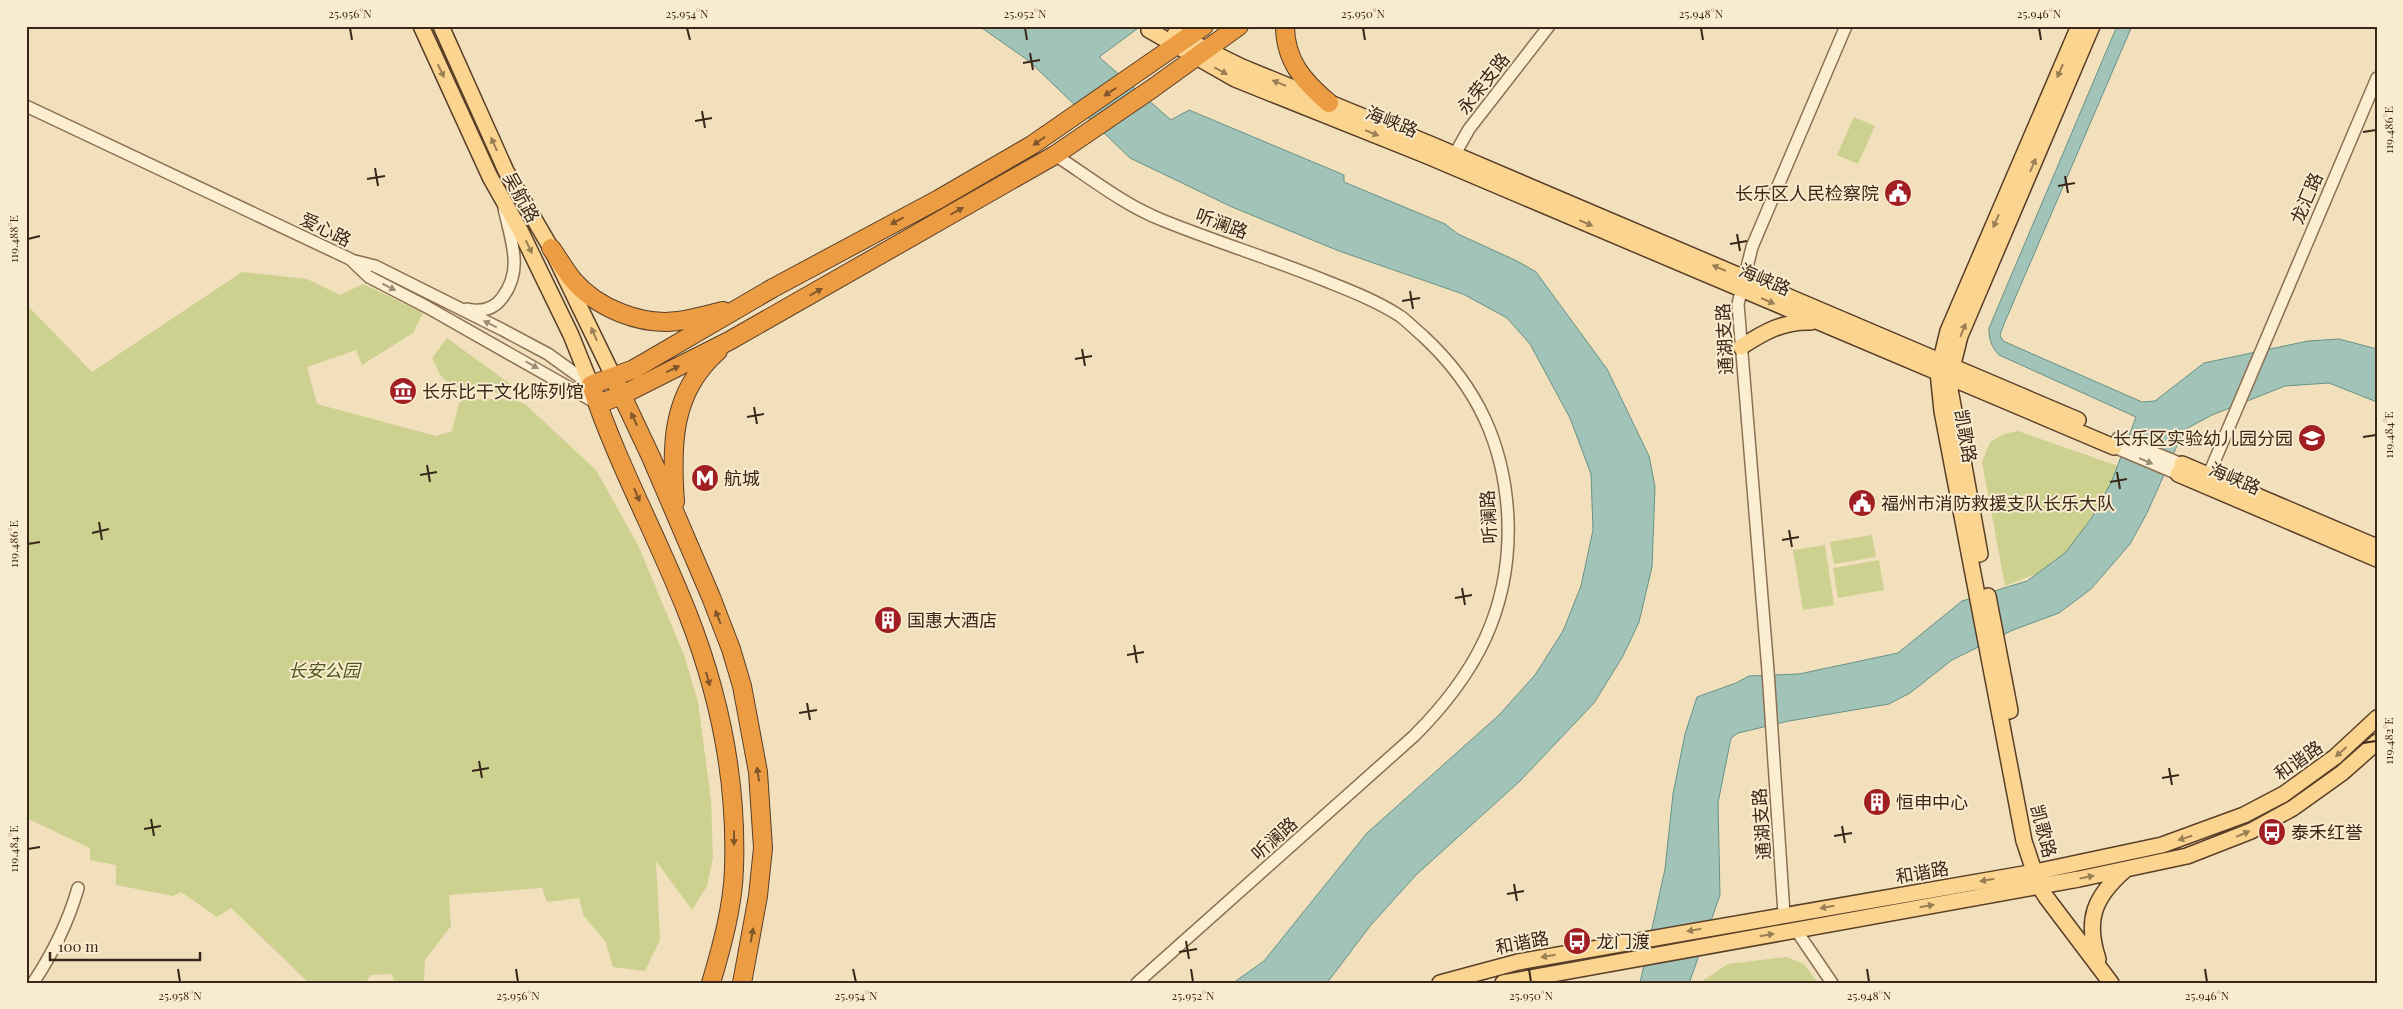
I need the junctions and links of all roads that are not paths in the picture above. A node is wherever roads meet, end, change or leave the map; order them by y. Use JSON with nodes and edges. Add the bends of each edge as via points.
{"nodes":[{"id":1,"x":421,"y":26,"type":"edge"},
{"id":2,"x":441,"y":26,"type":"edge"},
{"id":3,"x":1204,"y":26,"type":"edge"},
{"id":4,"x":1239,"y":26,"type":"edge"},
{"id":5,"x":1285,"y":26,"type":"edge"},
{"id":6,"x":1549,"y":26,"type":"edge"},
{"id":7,"x":1846,"y":26,"type":"edge"},
{"id":8,"x":2079,"y":26,"type":"edge"},
{"id":9,"x":2092,"y":26,"type":"edge"},
{"id":10,"x":1151,"y":28,"type":"edge"},
{"id":11,"x":1181,"y":43,"type":"junction"},
{"id":12,"x":1201,"y":54,"type":"junction"},
{"id":13,"x":2377,"y":78,"type":"edge"},
{"id":14,"x":1329,"y":103,"type":"junction"},
{"id":15,"x":26,"y":106,"type":"edge"},
{"id":16,"x":1055,"y":155,"type":"junction"},
{"id":17,"x":1452,"y":160,"type":"junction"},
{"id":18,"x":502,"y":199,"type":"junction"},
{"id":19,"x":551,"y":248,"type":"junction"},
{"id":20,"x":350,"y":260,"type":"junction"},
{"id":21,"x":1743,"y":284,"type":"junction"},
{"id":22,"x":573,"y":292,"type":"junction"},
{"id":23,"x":554,"y":301,"type":"junction"},
{"id":24,"x":748,"y":304,"type":"junction"},
{"id":25,"x":459,"y":308,"type":"junction"},
{"id":26,"x":1819,"y":322,"type":"junction"},
{"id":27,"x":730,"y":341,"type":"junction"},
{"id":28,"x":1741,"y":347,"type":"junction"},
{"id":29,"x":1945,"y":369,"type":"junction"},
{"id":30,"x":614,"y":378,"type":"junction"},
{"id":31,"x":591,"y":385,"type":"junction"},
{"id":32,"x":622,"y":395,"type":"junction"},
{"id":33,"x":598,"y":404,"type":"junction"},
{"id":34,"x":2116,"y":442,"type":"joint"},
{"id":35,"x":651,"y":457,"type":"junction"},
{"id":36,"x":2180,"y":469,"type":"joint"},
{"id":37,"x":626,"y":470,"type":"junction"},
{"id":38,"x":2206,"y":480,"type":"junction"},
{"id":39,"x":676,"y":516,"type":"junction"},
{"id":40,"x":2377,"y":547,"type":"edge"},
{"id":41,"x":2377,"y":559,"type":"edge"},
{"id":42,"x":2377,"y":718,"type":"edge"},
{"id":43,"x":2377,"y":742,"type":"edge"},
{"id":44,"x":2125,"y":870,"type":"junction"},
{"id":45,"x":2037,"y":879,"type":"junction"},
{"id":46,"x":78,"y":888,"type":"dead end"},
{"id":47,"x":1780,"y":915,"type":"junction"},
{"id":48,"x":1796,"y":930,"type":"junction"},
{"id":49,"x":2107,"y":978,"type":"edge"},
{"id":50,"x":33,"y":983,"type":"edge"},
{"id":51,"x":711,"y":983,"type":"edge"},
{"id":52,"x":742,"y":983,"type":"edge"},
{"id":53,"x":1137,"y":983,"type":"edge"},
{"id":54,"x":1440,"y":983,"type":"edge"},
{"id":55,"x":1503,"y":983,"type":"edge"},
{"id":56,"x":1832,"y":983,"type":"edge"}],
"edges":[{"from":1,"to":18,"type":"main road","name":"吴航路","one_way":true},
{"from":19,"to":2,"type":"main road","name":"吴航路","one_way":true,"via":[[506,171]]},
{"from":3,"to":11,"type":"highway"},
{"from":4,"to":12,"type":"highway"},
{"from":5,"to":14,"type":"highway","via":[[1286,44],[1293,66]]},
{"from":6,"to":17,"type":"street","name":"永荣支路","via":[[1469,129]]},
{"from":7,"to":21,"type":"street","name":"通湖支路","via":[[1752,247]]},
{"from":8,"to":29,"type":"main road","name":"凯歌路","one_way":true,"via":[[1948,331]]},
{"from":29,"to":9,"type":"main road","name":"凯歌路","one_way":true},
{"from":10,"to":11,"type":"main road","name":"海峡路"},
{"from":11,"to":12,"type":"main road","name":"海峡路"},
{"from":11,"to":24,"type":"highway","one_way":true,"via":[[1032,145]]},
{"from":14,"to":12,"type":"main road","name":"海峡路","one_way":true,"via":[[1242,67]]},
{"from":12,"to":16,"type":"highway"},
{"from":12,"to":17,"type":"main road","name":"海峡路","one_way":true,"via":[[1236,79]]},
{"from":13,"to":38,"type":"street","name":"龙汇路"},
{"from":14,"to":17,"type":"main road","name":"海峡路"},
{"from":15,"to":20,"type":"street","name":"爱心路"},
{"from":27,"to":16,"type":"highway","one_way":true},
{"from":16,"to":53,"type":"street","name":"听澜路","via":[[1151,215],[1349,290],[1401,317],[1450,363],[1477,403],[1495,440],[1507,504],[1504,579],[1492,625],[1483,647],[1452,695],[1414,736]]},
{"from":17,"to":21,"type":"main road","name":"海峡路"},
{"from":18,"to":23,"type":"main road","name":"吴航路","one_way":true},
{"from":18,"to":25,"type":"street","via":[[515,269],[511,286],[499,303],[487,310]]},
{"from":19,"to":22,"type":"main road","name":"吴航路"},
{"from":19,"to":24,"type":"highway","via":[[584,292],[618,311],[643,320],[677,322]]},
{"from":20,"to":25,"type":"street","via":[[375,266]]},
{"from":20,"to":33,"type":"street","name":"爱心路","one_way":true,"via":[[369,277]]},
{"from":21,"to":26,"type":"main road","name":"海峡路","one_way":true},
{"from":21,"to":28,"type":"street","name":"通湖支路","via":[[1738,304]]},
{"from":21,"to":29,"type":"main road","name":"海峡路"},
{"from":22,"to":23,"type":"main road","via":[[572,300],[565,306]]},
{"from":30,"to":22,"type":"main road","name":"吴航路","one_way":true},
{"from":23,"to":31,"type":"main road","name":"吴航路"},
{"from":24,"to":30,"type":"highway"},
{"from":31,"to":25,"type":"street","one_way":true,"via":[[548,354]]},
{"from":26,"to":28,"type":"main road","via":[[1798,321],[1778,325]]},
{"from":26,"to":29,"type":"main road","name":"海峡路"},
{"from":32,"to":27,"type":"highway","one_way":true},
{"from":27,"to":39,"type":"highway","via":[[712,356],[698,375],[676,421],[672,453]]},
{"from":28,"to":47,"type":"street","name":"通湖支路","via":[[1768,671]]},
{"from":29,"to":34,"type":"main road","name":"海峡路"},
{"from":29,"to":45,"type":"main road","name":"凯歌路","via":[[1992,644],[2034,839]]},
{"from":30,"to":31,"type":"highway"},
{"from":30,"to":32,"type":"highway"},
{"from":31,"to":33,"type":"highway"},
{"from":32,"to":33,"type":"highway"},
{"from":35,"to":32,"type":"highway","one_way":true},
{"from":33,"to":37,"type":"highway"},
{"from":34,"to":36,"type":"street","name":"海峡路"},
{"from":35,"to":37,"type":"highway","via":[[634,455],[628,460]]},
{"from":35,"to":39,"type":"highway"},
{"from":36,"to":38,"type":"main road","name":"海峡路"},
{"from":37,"to":51,"type":"highway","one_way":true,"via":[[687,614],[719,714],[729,767],[734,816],[734,869],[728,918]]},
{"from":38,"to":40,"type":"main road","name":"海峡路"},
{"from":38,"to":41,"type":"main road","name":"海峡路"},
{"from":52,"to":39,"type":"highway","one_way":true,"via":[[756,914],[763,848],[758,772],[742,686],[731,649]]},
{"from":42,"to":45,"type":"main road","name":"和谐路","one_way":true,"via":[[2321,769],[2244,816],[2162,844]]},
{"from":44,"to":43,"type":"main road","name":"和谐路","one_way":true,"via":[[2187,856],[2251,830],[2320,790]]},
{"from":45,"to":44,"type":"main road","name":"和谐路","one_way":true},
{"from":44,"to":49,"type":"main road","via":[[2104,892],[2093,913],[2092,936]]},
{"from":45,"to":47,"type":"main road","name":"和谐路","one_way":true},
{"from":48,"to":45,"type":"main road","name":"和谐路","one_way":true},
{"from":45,"to":49,"type":"main road","name":"凯歌路"},
{"from":46,"to":50,"type":"street","via":[[56,947]]},
{"from":47,"to":54,"type":"main road","name":"和谐路","one_way":true,"via":[[1518,962]]},
{"from":55,"to":48,"type":"main road","name":"和谐路","one_way":true},
{"from":48,"to":56,"type":"street"}]}
